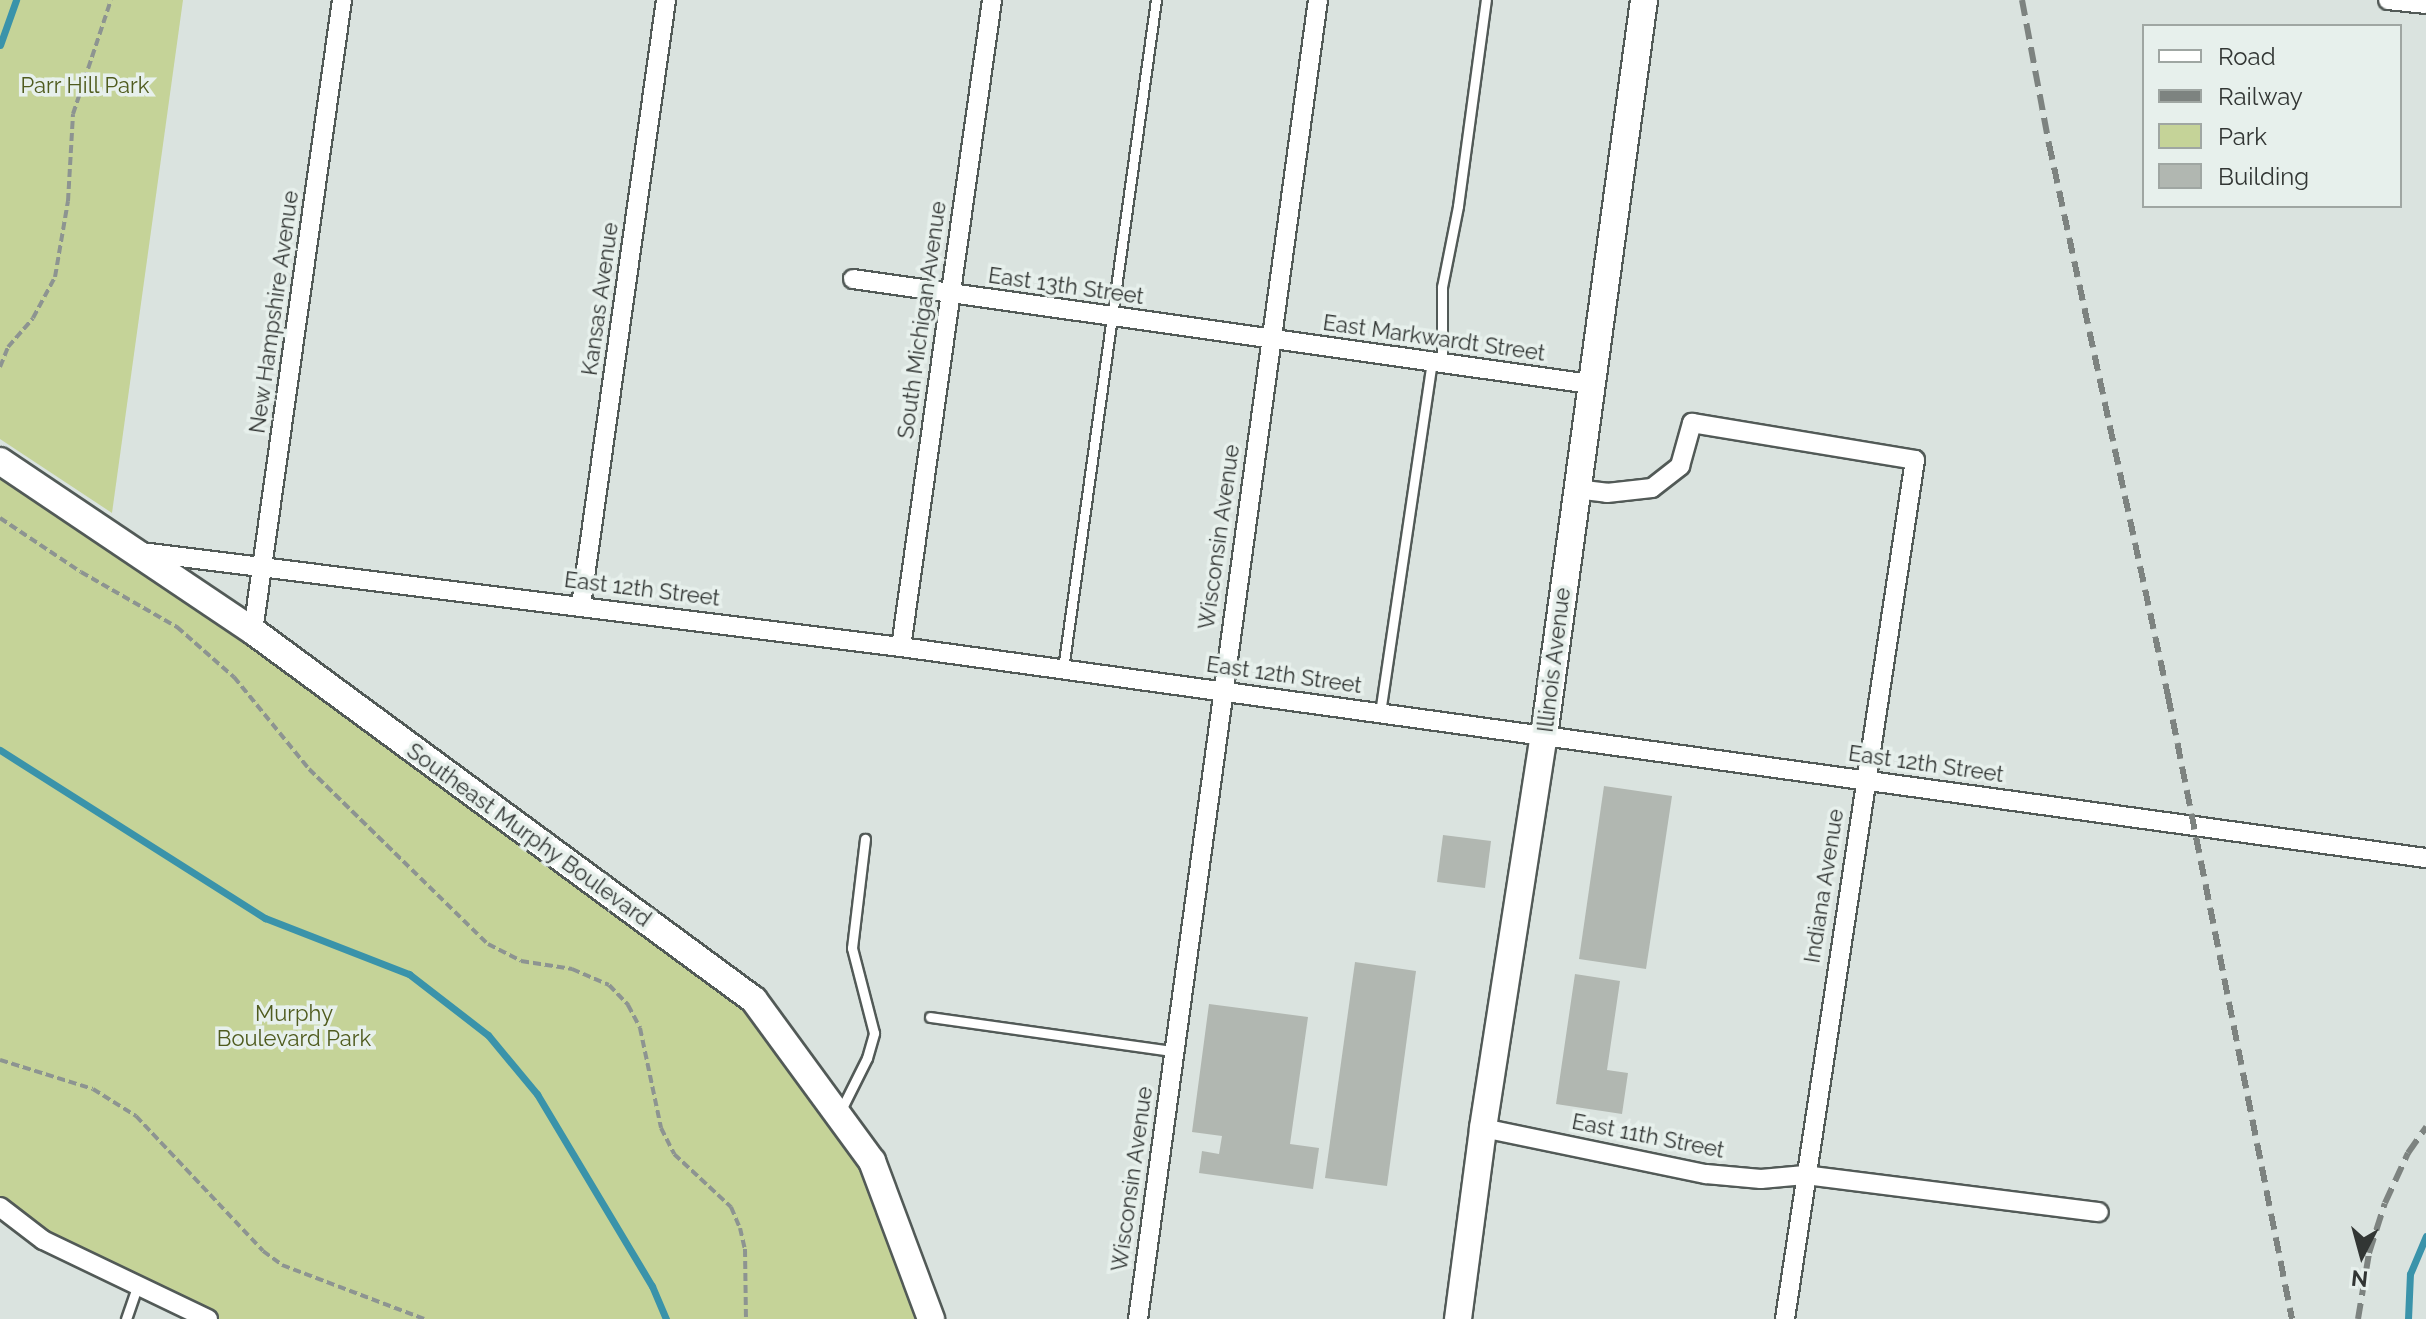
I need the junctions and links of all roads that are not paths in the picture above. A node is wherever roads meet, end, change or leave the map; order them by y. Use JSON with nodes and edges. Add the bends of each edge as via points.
{"nodes":[{"id":1,"x":342,"y":0,"type":"edge"},
{"id":2,"x":666,"y":0,"type":"edge"},
{"id":3,"x":992,"y":0,"type":"edge"},
{"id":4,"x":1156,"y":0,"type":"edge"},
{"id":5,"x":1318,"y":0,"type":"edge"},
{"id":6,"x":1486,"y":0,"type":"edge"},
{"id":7,"x":1644,"y":0,"type":"edge"},
{"id":8,"x":2388,"y":0,"type":"edge"},
{"id":9,"x":2426,"y":4,"type":"edge"},
{"id":10,"x":853,"y":279,"type":"dead end"},
{"id":11,"x":950,"y":293,"type":"junction"},
{"id":12,"x":1112,"y":317,"type":"junction"},
{"id":13,"x":1271,"y":341,"type":"junction"},
{"id":14,"x":1437,"y":363,"type":"junction"},
{"id":15,"x":1590,"y":384,"type":"junction"},
{"id":16,"x":0,"y":461,"type":"edge"},
{"id":17,"x":1576,"y":489,"type":"junction"},
{"id":18,"x":134,"y":551,"type":"junction"},
{"id":19,"x":262,"y":566,"type":"junction"},
{"id":20,"x":581,"y":605,"type":"junction"},
{"id":21,"x":253,"y":631,"type":"junction"},
{"id":22,"x":901,"y":647,"type":"junction"},
{"id":23,"x":1063,"y":669,"type":"junction"},
{"id":24,"x":1221,"y":690,"type":"junction"},
{"id":25,"x":1380,"y":713,"type":"junction"},
{"id":26,"x":1544,"y":736,"type":"junction"},
{"id":27,"x":1864,"y":779,"type":"junction"},
{"id":28,"x":865,"y":839,"type":"dead end"},
{"id":29,"x":2426,"y":858,"type":"edge"},
{"id":30,"x":930,"y":1017,"type":"dead end"},
{"id":31,"x":1173,"y":1051,"type":"junction"},
{"id":32,"x":838,"y":1115,"type":"junction"},
{"id":33,"x":1483,"y":1128,"type":"junction"},
{"id":34,"x":1805,"y":1175,"type":"junction"},
{"id":35,"x":0,"y":1207,"type":"edge"},
{"id":36,"x":2099,"y":1212,"type":"dead end"},
{"id":37,"x":138,"y":1285,"type":"junction"},
{"id":38,"x":126,"y":1319,"type":"edge"},
{"id":39,"x":208,"y":1319,"type":"edge"},
{"id":40,"x":931,"y":1319,"type":"edge"},
{"id":41,"x":1138,"y":1319,"type":"edge"},
{"id":42,"x":1458,"y":1319,"type":"edge"},
{"id":43,"x":1785,"y":1319,"type":"edge"}],
"edges":[{"from":1,"to":19,"type":"street","name":"New Hampshire Avenue"},
{"from":2,"to":20,"type":"street","name":"Kansas Avenue"},
{"from":3,"to":11,"type":"street","name":"South Michigan Avenue"},
{"from":4,"to":12,"type":"lane"},
{"from":5,"to":13,"type":"street","name":"Wisconsin Avenue"},
{"from":6,"to":14,"type":"lane","via":[[1442,287]]},
{"from":7,"to":15,"type":"street","name":"Illinois Avenue"},
{"from":8,"to":9,"type":"street"},
{"from":10,"to":11,"type":"street","name":"East 13th Street"},
{"from":11,"to":12,"type":"street","name":"East 13th Street"},
{"from":11,"to":22,"type":"street","name":"South Michigan Avenue"},
{"from":12,"to":13,"type":"street","name":"East 13th Street"},
{"from":12,"to":23,"type":"lane"},
{"from":13,"to":14,"type":"street","name":"East Markwardt Street"},
{"from":13,"to":24,"type":"street","name":"Wisconsin Avenue"},
{"from":14,"to":15,"type":"street","name":"East Markwardt Street"},
{"from":14,"to":25,"type":"lane"},
{"from":15,"to":17,"type":"street","name":"Illinois Avenue"},
{"from":16,"to":18,"type":"street","name":"Southeast Murphy Boulevard"},
{"from":17,"to":26,"type":"street","name":"Illinois Avenue"},
{"from":17,"to":27,"type":"street","name":"Indiana Avenue","via":[[1607,493],[1652,488],[1680,466],[1692,423],[1915,460]]},
{"from":18,"to":19,"type":"street","name":"East 12th Street"},
{"from":18,"to":21,"type":"street","name":"Southeast Murphy Boulevard"},
{"from":19,"to":20,"type":"street","name":"East 12th Street"},
{"from":19,"to":21,"type":"street","name":"New Hampshire Avenue"},
{"from":20,"to":22,"type":"street","name":"East 12th Street"},
{"from":21,"to":32,"type":"street","name":"Southeast Murphy Boulevard","via":[[754,1000]]},
{"from":22,"to":23,"type":"street","name":"East 12th Street"},
{"from":23,"to":24,"type":"street","name":"East 12th Street"},
{"from":24,"to":25,"type":"street","name":"East 12th Street"},
{"from":24,"to":31,"type":"street","name":"Wisconsin Avenue"},
{"from":25,"to":26,"type":"street","name":"East 12th Street"},
{"from":26,"to":27,"type":"street","name":"East 12th Street"},
{"from":26,"to":33,"type":"street","name":"Illinois Avenue"},
{"from":27,"to":29,"type":"street","name":"East 12th Street"},
{"from":27,"to":34,"type":"street","name":"Indiana Avenue"},
{"from":28,"to":32,"type":"lane","via":[[852,948],[874,1033]]},
{"from":30,"to":31,"type":"lane"},
{"from":31,"to":41,"type":"street","name":"Wisconsin Avenue"},
{"from":32,"to":40,"type":"street","name":"Southeast Murphy Boulevard","via":[[872,1161]]},
{"from":33,"to":34,"type":"street","name":"East 11th Street","via":[[1706,1174],[1761,1179]]},
{"from":33,"to":42,"type":"street","name":"Illinois Avenue"},
{"from":34,"to":36,"type":"street","name":"East 11th Street"},
{"from":34,"to":43,"type":"street","name":"Indiana Avenue"},
{"from":35,"to":37,"type":"street","via":[[43,1240]]},
{"from":37,"to":38,"type":"lane"},
{"from":37,"to":39,"type":"street"}]}
